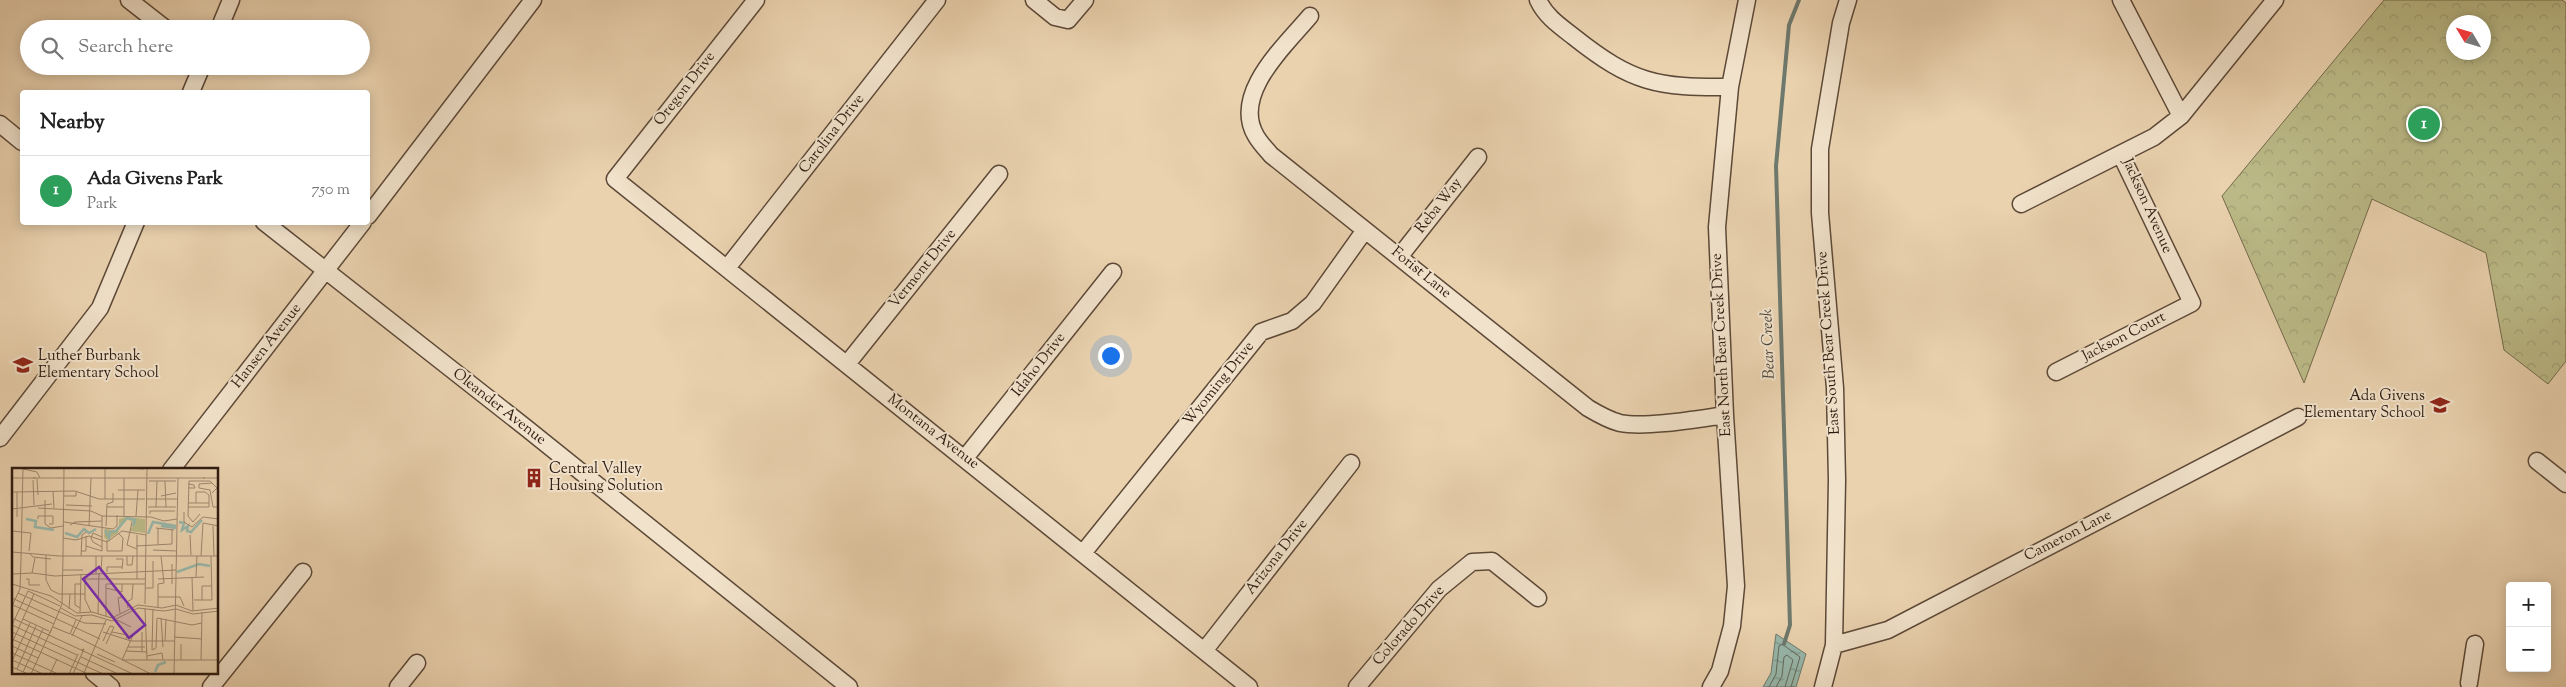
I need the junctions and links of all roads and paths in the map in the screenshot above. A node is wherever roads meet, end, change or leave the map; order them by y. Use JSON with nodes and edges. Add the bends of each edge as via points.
{"nodes":[{"id":1,"x":130,"y":0,"type":"edge"},
{"id":2,"x":232,"y":0,"type":"edge"},
{"id":3,"x":533,"y":0,"type":"edge"},
{"id":4,"x":756,"y":0,"type":"edge"},
{"id":5,"x":937,"y":0,"type":"edge"},
{"id":6,"x":1034,"y":0,"type":"edge"},
{"id":7,"x":1086,"y":0,"type":"edge"},
{"id":8,"x":1538,"y":0,"type":"edge"},
{"id":9,"x":1747,"y":0,"type":"edge"},
{"id":10,"x":1848,"y":0,"type":"edge"},
{"id":11,"x":2121,"y":0,"type":"edge"},
{"id":12,"x":2275,"y":0,"type":"edge"},
{"id":13,"x":1310,"y":16,"type":"dead end"},
{"id":14,"x":155,"y":20,"type":"edge"},
{"id":15,"x":223,"y":20,"type":"edge"},
{"id":16,"x":198,"y":75,"type":"edge"},
{"id":17,"x":1730,"y":87,"type":"junction"},
{"id":18,"x":192,"y":90,"type":"edge"},
{"id":19,"x":2181,"y":116,"type":"junction"},
{"id":20,"x":0,"y":124,"type":"edge"},
{"id":21,"x":20,"y":140,"type":"edge"},
{"id":22,"x":2121,"y":155,"type":"junction"},
{"id":23,"x":1478,"y":157,"type":"dead end"},
{"id":24,"x":999,"y":174,"type":"dead end"},
{"id":25,"x":615,"y":179,"type":"joint"},
{"id":26,"x":2021,"y":204,"type":"dead end"},
{"id":27,"x":370,"y":213,"type":"edge"},
{"id":28,"x":131,"y":225,"type":"edge"},
{"id":29,"x":268,"y":225,"type":"edge"},
{"id":30,"x":360,"y":225,"type":"edge"},
{"id":31,"x":1365,"y":230,"type":"junction"},
{"id":32,"x":1400,"y":256,"type":"junction"},
{"id":33,"x":726,"y":268,"type":"junction"},
{"id":34,"x":325,"y":271,"type":"junction"},
{"id":35,"x":1113,"y":272,"type":"dead end"},
{"id":36,"x":2192,"y":303,"type":"joint"},
{"id":37,"x":847,"y":364,"type":"junction"},
{"id":38,"x":2056,"y":372,"type":"dead end"},
{"id":39,"x":1725,"y":415,"type":"junction"},
{"id":40,"x":2298,"y":417,"type":"dead end"},
{"id":41,"x":0,"y":438,"type":"edge"},
{"id":42,"x":966,"y":458,"type":"junction"},
{"id":43,"x":2537,"y":461,"type":"dead end"},
{"id":44,"x":1351,"y":463,"type":"dead end"},
{"id":45,"x":173,"y":468,"type":"edge"},
{"id":46,"x":2566,"y":484,"type":"edge"},
{"id":47,"x":1083,"y":553,"type":"junction"},
{"id":48,"x":303,"y":572,"type":"dead end"},
{"id":49,"x":1538,"y":598,"type":"dead end"},
{"id":50,"x":2475,"y":644,"type":"dead end"},
{"id":51,"x":1834,"y":645,"type":"junction"},
{"id":52,"x":1204,"y":651,"type":"junction"},
{"id":53,"x":417,"y":663,"type":"dead end"},
{"id":54,"x":95,"y":674,"type":"edge"},
{"id":55,"x":2470,"y":686,"type":"edge"},
{"id":56,"x":111,"y":687,"type":"edge"},
{"id":57,"x":211,"y":687,"type":"edge"},
{"id":58,"x":398,"y":687,"type":"edge"},
{"id":59,"x":849,"y":687,"type":"edge"},
{"id":60,"x":1249,"y":687,"type":"edge"},
{"id":61,"x":1357,"y":687,"type":"edge"},
{"id":62,"x":1711,"y":687,"type":"edge"},
{"id":63,"x":1822,"y":687,"type":"edge"}],
"edges":[{"from":1,"to":14,"type":"street"},
{"from":2,"to":15,"type":"street"},
{"from":3,"to":27,"type":"street"},
{"from":4,"to":25,"type":"street","name":"Oregon Drive"},
{"from":5,"to":33,"type":"street","name":"Carolina Drive"},
{"from":6,"to":7,"type":"street","via":[[1054,17],[1068,20]]},
{"from":8,"to":17,"type":"street","via":[[1544,14],[1594,53],[1631,75],[1670,86]]},
{"from":9,"to":17,"type":"street","name":"East North Bear Creek Drive"},
{"from":10,"to":51,"type":"street","name":"East South Bear Creek Drive","via":[[1841,23],[1820,149],[1820,213],[1835,388]]},
{"from":11,"to":19,"type":"street"},
{"from":12,"to":19,"type":"street","name":"Jackson Avenue"},
{"from":13,"to":31,"type":"street","name":"Forist Lane","via":[[1258,81],[1250,103],[1250,116],[1255,135],[1271,155]]},
{"from":16,"to":18,"type":"street"},
{"from":17,"to":39,"type":"street","name":"East North Bear Creek Drive","via":[[1717,227]]},
{"from":19,"to":22,"type":"street","name":"Jackson Avenue","via":[[2154,137]]},
{"from":20,"to":21,"type":"street"},
{"from":22,"to":26,"type":"street"},
{"from":22,"to":36,"type":"street","name":"Jackson Avenue"},
{"from":23,"to":32,"type":"street","name":"Reba Way"},
{"from":24,"to":37,"type":"street","name":"Vermont Drive"},
{"from":25,"to":33,"type":"street","name":"Montana Avenue"},
{"from":28,"to":41,"type":"street","via":[[100,308]]},
{"from":29,"to":34,"type":"street","name":"Oleander Avenue"},
{"from":30,"to":34,"type":"street","name":"Hansen Avenue"},
{"from":31,"to":32,"type":"street","name":"Forist Lane"},
{"from":31,"to":47,"type":"street","name":"Wyoming Drive","via":[[1313,303],[1292,321],[1261,332]]},
{"from":32,"to":39,"type":"street","name":"Forist Lane","via":[[1588,408],[1606,419],[1641,424]]},
{"from":33,"to":37,"type":"street","name":"Montana Avenue"},
{"from":34,"to":45,"type":"street","name":"Hansen Avenue"},
{"from":34,"to":59,"type":"street","name":"Oleander Avenue"},
{"from":35,"to":42,"type":"street","name":"Idaho Drive"},
{"from":36,"to":38,"type":"street","name":"Jackson Court"},
{"from":37,"to":42,"type":"street","name":"Montana Avenue"},
{"from":39,"to":62,"type":"street","name":"East North Bear Creek Drive","via":[[1736,586],[1732,626],[1720,671]]},
{"from":40,"to":51,"type":"street","name":"Cameron Lane","via":[[1888,630]]},
{"from":42,"to":47,"type":"street","name":"Montana Avenue"},
{"from":43,"to":46,"type":"street"},
{"from":44,"to":52,"type":"street","name":"Arizona Drive"},
{"from":47,"to":52,"type":"street","name":"Montana Avenue"},
{"from":48,"to":57,"type":"street"},
{"from":49,"to":61,"type":"street","name":"Colorado Drive","via":[[1492,561],[1472,562],[1439,589]]},
{"from":50,"to":55,"type":"street"},
{"from":51,"to":63,"type":"street","name":"East South Bear Creek Drive"},
{"from":52,"to":60,"type":"street","name":"Montana Avenue"},
{"from":53,"to":58,"type":"street"},
{"from":54,"to":56,"type":"street"}]}
